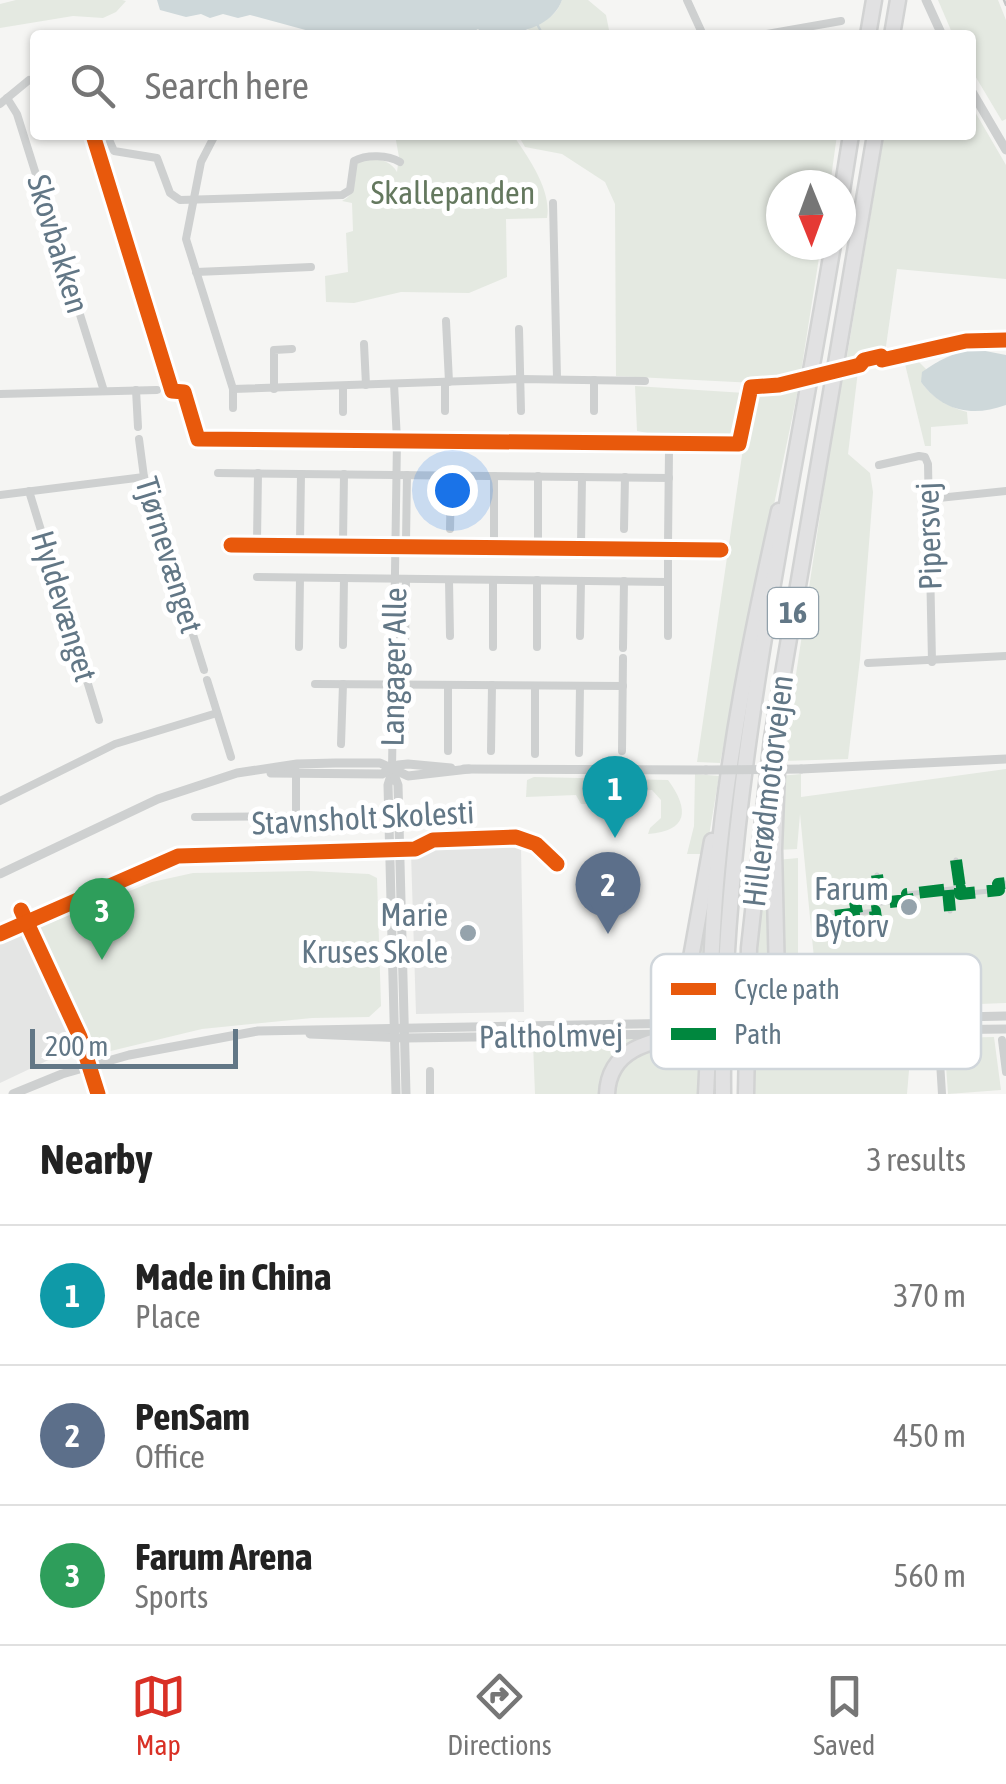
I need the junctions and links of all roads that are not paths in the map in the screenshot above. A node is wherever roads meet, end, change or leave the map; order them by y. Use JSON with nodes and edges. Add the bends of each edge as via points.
{"nodes":[{"id":1,"x":687,"y":0,"type":"edge"},
{"id":2,"x":898,"y":0,"type":"edge"},
{"id":3,"x":926,"y":0,"type":"edge"},
{"id":4,"x":842,"y":21,"type":"dead end"},
{"id":5,"x":701,"y":30,"type":"edge"},
{"id":6,"x":790,"y":30,"type":"edge"},
{"id":7,"x":893,"y":30,"type":"edge"},
{"id":8,"x":940,"y":30,"type":"edge"},
{"id":9,"x":29,"y":80,"type":"dead end"},
{"id":10,"x":976,"y":99,"type":"edge"},
{"id":11,"x":4,"y":101,"type":"edge"},
{"id":12,"x":109,"y":140,"type":"edge"},
{"id":13,"x":213,"y":140,"type":"edge"},
{"id":14,"x":851,"y":140,"type":"edge"},
{"id":15,"x":874,"y":140,"type":"edge"},
{"id":16,"x":1006,"y":150,"type":"edge"},
{"id":17,"x":400,"y":162,"type":"dead end"},
{"id":18,"x":846,"y":170,"type":"edge"},
{"id":19,"x":192,"y":201,"type":"junction"},
{"id":20,"x":553,"y":204,"type":"dead end"},
{"id":21,"x":830,"y":260,"type":"edge"},
{"id":22,"x":310,"y":267,"type":"dead end"},
{"id":23,"x":196,"y":272,"type":"junction"},
{"id":24,"x":446,"y":321,"type":"dead end"},
{"id":25,"x":519,"y":329,"type":"dead end"},
{"id":26,"x":1006,"y":340,"type":"edge"},
{"id":27,"x":364,"y":344,"type":"dead end"},
{"id":28,"x":292,"y":349,"type":"dead end"},
{"id":29,"x":882,"y":360,"type":"dead end"},
{"id":30,"x":557,"y":378,"type":"junction"},
{"id":31,"x":521,"y":379,"type":"junction"},
{"id":32,"x":594,"y":380,"type":"junction"},
{"id":33,"x":645,"y":381,"type":"dead end"},
{"id":34,"x":447,"y":382,"type":"junction"},
{"id":35,"x":394,"y":384,"type":"junction"},
{"id":36,"x":366,"y":385,"type":"junction"},
{"id":37,"x":343,"y":386,"type":"junction"},
{"id":38,"x":233,"y":389,"type":"junction"},
{"id":39,"x":274,"y":389,"type":"junction"},
{"id":40,"x":136,"y":390,"type":"junction"},
{"id":41,"x":157,"y":390,"type":"dead end"},
{"id":42,"x":104,"y":391,"type":"junction"},
{"id":43,"x":0,"y":394,"type":"edge"},
{"id":44,"x":233,"y":408,"type":"dead end"},
{"id":45,"x":343,"y":412,"type":"dead end"},
{"id":46,"x":445,"y":412,"type":"dead end"},
{"id":47,"x":521,"y":412,"type":"dead end"},
{"id":48,"x":594,"y":412,"type":"dead end"},
{"id":49,"x":138,"y":427,"type":"dead end"},
{"id":50,"x":139,"y":439,"type":"dead end"},
{"id":51,"x":669,"y":450,"type":"dead end"},
{"id":52,"x":879,"y":465,"type":"dead end"},
{"id":53,"x":218,"y":472,"type":"dead end"},
{"id":54,"x":258,"y":473,"type":"junction"},
{"id":55,"x":794,"y":473,"type":"junction"},
{"id":56,"x":301,"y":474,"type":"junction"},
{"id":57,"x":344,"y":474,"type":"junction"},
{"id":58,"x":396,"y":474,"type":"junction"},
{"id":59,"x":408,"y":475,"type":"junction"},
{"id":60,"x":451,"y":475,"type":"junction"},
{"id":61,"x":494,"y":476,"type":"junction"},
{"id":62,"x":538,"y":476,"type":"junction"},
{"id":63,"x":144,"y":477,"type":"junction"},
{"id":64,"x":582,"y":477,"type":"junction"},
{"id":65,"x":625,"y":477,"type":"junction"},
{"id":66,"x":669,"y":478,"type":"junction"},
{"id":67,"x":1006,"y":490,"type":"edge"},
{"id":68,"x":29,"y":492,"type":"junction"},
{"id":69,"x":0,"y":495,"type":"edge"},
{"id":70,"x":929,"y":500,"type":"junction"},
{"id":71,"x":450,"y":528,"type":"dead end"},
{"id":72,"x":624,"y":530,"type":"dead end"},
{"id":73,"x":256,"y":541,"type":"dead end"},
{"id":74,"x":300,"y":541,"type":"dead end"},
{"id":75,"x":343,"y":542,"type":"dead end"},
{"id":76,"x":406,"y":542,"type":"dead end"},
{"id":77,"x":494,"y":544,"type":"dead end"},
{"id":78,"x":538,"y":544,"type":"dead end"},
{"id":79,"x":668,"y":544,"type":"dead end"},
{"id":80,"x":581,"y":545,"type":"dead end"},
{"id":81,"x":668,"y":556,"type":"dead end"},
{"id":82,"x":257,"y":577,"type":"dead end"},
{"id":83,"x":300,"y":578,"type":"junction"},
{"id":84,"x":344,"y":578,"type":"junction"},
{"id":85,"x":395,"y":579,"type":"junction"},
{"id":86,"x":406,"y":579,"type":"junction"},
{"id":87,"x":450,"y":580,"type":"junction"},
{"id":88,"x":493,"y":580,"type":"junction"},
{"id":89,"x":537,"y":580,"type":"junction"},
{"id":90,"x":581,"y":581,"type":"junction"},
{"id":91,"x":624,"y":582,"type":"junction"},
{"id":92,"x":668,"y":582,"type":"junction"},
{"id":93,"x":794,"y":610,"type":"junction"},
{"id":94,"x":450,"y":636,"type":"dead end"},
{"id":95,"x":580,"y":636,"type":"dead end"},
{"id":96,"x":668,"y":636,"type":"dead end"},
{"id":97,"x":343,"y":645,"type":"dead end"},
{"id":98,"x":405,"y":646,"type":"dead end"},
{"id":99,"x":299,"y":647,"type":"dead end"},
{"id":100,"x":493,"y":647,"type":"dead end"},
{"id":101,"x":537,"y":647,"type":"dead end"},
{"id":102,"x":1006,"y":656,"type":"edge"},
{"id":103,"x":932,"y":662,"type":"junction"},
{"id":104,"x":868,"y":663,"type":"dead end"},
{"id":105,"x":315,"y":684,"type":"dead end"},
{"id":106,"x":342,"y":684,"type":"junction"},
{"id":107,"x":393,"y":684,"type":"junction"},
{"id":108,"x":405,"y":684,"type":"junction"},
{"id":109,"x":448,"y":685,"type":"junction"},
{"id":110,"x":492,"y":685,"type":"junction"},
{"id":111,"x":535,"y":686,"type":"junction"},
{"id":112,"x":580,"y":686,"type":"junction"},
{"id":113,"x":623,"y":686,"type":"junction"},
{"id":114,"x":217,"y":712,"type":"junction"},
{"id":115,"x":737,"y":713,"type":"junction"},
{"id":116,"x":99,"y":720,"type":"dead end"},
{"id":117,"x":341,"y":744,"type":"dead end"},
{"id":118,"x":404,"y":744,"type":"dead end"},
{"id":119,"x":448,"y":751,"type":"dead end"},
{"id":120,"x":492,"y":751,"type":"dead end"},
{"id":121,"x":622,"y":751,"type":"dead end"},
{"id":122,"x":578,"y":753,"type":"dead end"},
{"id":123,"x":535,"y":754,"type":"dead end"},
{"id":124,"x":231,"y":757,"type":"dead end"},
{"id":125,"x":1006,"y":759,"type":"edge"},
{"id":126,"x":297,"y":768,"type":"junction"},
{"id":127,"x":468,"y":769,"type":"junction"},
{"id":128,"x":392,"y":770,"type":"junction"},
{"id":129,"x":0,"y":801,"type":"edge"},
{"id":130,"x":195,"y":818,"type":"dead end"},
{"id":131,"x":956,"y":860,"type":"dead end"},
{"id":132,"x":395,"y":863,"type":"junction"},
{"id":133,"x":0,"y":874,"type":"edge"},
{"id":134,"x":877,"y":876,"type":"dead end"},
{"id":135,"x":1002,"y":884,"type":"edge"},
{"id":136,"x":960,"y":891,"type":"junction"},
{"id":137,"x":876,"y":893,"type":"junction"},
{"id":138,"x":948,"y":893,"type":"junction"},
{"id":139,"x":877,"y":906,"type":"junction"},
{"id":140,"x":950,"y":910,"type":"dead end"},
{"id":141,"x":856,"y":913,"type":"junction"},
{"id":142,"x":835,"y":916,"type":"dead end"},
{"id":143,"x":877,"y":926,"type":"dead end"},
{"id":144,"x":692,"y":954,"type":"edge"},
{"id":145,"x":712,"y":954,"type":"edge"},
{"id":146,"x":728,"y":954,"type":"edge"},
{"id":147,"x":749,"y":954,"type":"edge"},
{"id":148,"x":774,"y":954,"type":"edge"},
{"id":149,"x":1006,"y":1016,"type":"edge"},
{"id":150,"x":981,"y":1017,"type":"edge"},
{"id":151,"x":651,"y":1022,"type":"edge"},
{"id":152,"x":567,"y":1024,"type":"junction"},
{"id":153,"x":651,"y":1030,"type":"edge"},
{"id":154,"x":392,"y":1032,"type":"junction"},
{"id":155,"x":405,"y":1032,"type":"junction"},
{"id":156,"x":567,"y":1036,"type":"junction"},
{"id":157,"x":1002,"y":1040,"type":"dead end"},
{"id":158,"x":651,"y":1042,"type":"edge"},
{"id":159,"x":707,"y":1069,"type":"edge"},
{"id":160,"x":723,"y":1069,"type":"edge"},
{"id":161,"x":747,"y":1069,"type":"edge"},
{"id":162,"x":940,"y":1069,"type":"edge"},
{"id":163,"x":430,"y":1071,"type":"dead end"},
{"id":164,"x":1006,"y":1072,"type":"edge"},
{"id":165,"x":12,"y":1094,"type":"edge"},
{"id":166,"x":396,"y":1094,"type":"edge"},
{"id":167,"x":406,"y":1094,"type":"edge"},
{"id":168,"x":430,"y":1094,"type":"edge"},
{"id":169,"x":607,"y":1094,"type":"edge"},
{"id":170,"x":706,"y":1094,"type":"edge"},
{"id":171,"x":722,"y":1094,"type":"edge"},
{"id":172,"x":746,"y":1094,"type":"edge"},
{"id":173,"x":942,"y":1094,"type":"edge"}],
"edges":[{"from":1,"to":5,"type":"street"},
{"from":2,"to":7,"type":"highway"},
{"from":3,"to":8,"type":"street"},
{"from":4,"to":6,"type":"street"},
{"from":9,"to":11,"type":"street","name":"Skovbakken"},
{"from":10,"to":16,"type":"street"},
{"from":11,"to":42,"type":"street","name":"Skovbakken","via":[[17,114]]},
{"from":12,"to":19,"type":"street","via":[[114,151],[157,158],[174,198]]},
{"from":13,"to":19,"type":"street"},
{"from":14,"to":18,"type":"highway"},
{"from":15,"to":93,"type":"highway","name":"Hillerødmotorvejen","number":"16"},
{"from":17,"to":19,"type":"street","via":[[354,160],[350,190],[342,194]]},
{"from":19,"to":23,"type":"street","via":[[186,239]]},
{"from":20,"to":30,"type":"street"},
{"from":21,"to":55,"type":"highway","name":"Hillerødmotorvejen","number":"16"},
{"from":22,"to":23,"type":"street"},
{"from":23,"to":38,"type":"street"},
{"from":24,"to":34,"type":"street"},
{"from":25,"to":31,"type":"street"},
{"from":26,"to":29,"type":"street","via":[[966,341]]},
{"from":27,"to":36,"type":"street"},
{"from":28,"to":39,"type":"street","via":[[274,350]]},
{"from":30,"to":31,"type":"street"},
{"from":30,"to":32,"type":"street"},
{"from":31,"to":34,"type":"street"},
{"from":31,"to":47,"type":"street"},
{"from":32,"to":33,"type":"street"},
{"from":32,"to":48,"type":"street"},
{"from":34,"to":35,"type":"street"},
{"from":34,"to":46,"type":"street"},
{"from":35,"to":36,"type":"street"},
{"from":35,"to":58,"type":"street","name":"Langager Alle"},
{"from":36,"to":37,"type":"street"},
{"from":37,"to":39,"type":"street"},
{"from":37,"to":45,"type":"street"},
{"from":38,"to":39,"type":"street"},
{"from":38,"to":44,"type":"street"},
{"from":40,"to":41,"type":"street"},
{"from":40,"to":42,"type":"street"},
{"from":40,"to":49,"type":"street"},
{"from":42,"to":43,"type":"street"},
{"from":50,"to":63,"type":"street","name":"Tjørnevænget"},
{"from":51,"to":66,"type":"street"},
{"from":52,"to":70,"type":"street","name":"Pipersvej","via":[[924,457]]},
{"from":53,"to":54,"type":"street"},
{"from":54,"to":56,"type":"street"},
{"from":54,"to":73,"type":"street"},
{"from":55,"to":115,"type":"highway","via":[[787,475]]},
{"from":55,"to":146,"type":"highway","name":"Hillerødmotorvejen","number":"16","via":[[732,867]]},
{"from":56,"to":57,"type":"street"},
{"from":56,"to":74,"type":"street"},
{"from":57,"to":58,"type":"street"},
{"from":57,"to":75,"type":"street"},
{"from":58,"to":59,"type":"street"},
{"from":58,"to":85,"type":"street","name":"Langager Alle"},
{"from":59,"to":60,"type":"street"},
{"from":59,"to":76,"type":"street"},
{"from":60,"to":61,"type":"street"},
{"from":60,"to":71,"type":"street"},
{"from":61,"to":62,"type":"street"},
{"from":61,"to":77,"type":"street"},
{"from":62,"to":64,"type":"street"},
{"from":62,"to":78,"type":"street"},
{"from":63,"to":68,"type":"street"},
{"from":63,"to":114,"type":"street","name":"Tjørnevænget"},
{"from":64,"to":65,"type":"street"},
{"from":64,"to":80,"type":"street"},
{"from":65,"to":66,"type":"street"},
{"from":65,"to":72,"type":"street"},
{"from":66,"to":79,"type":"street"},
{"from":67,"to":70,"type":"street"},
{"from":68,"to":69,"type":"street"},
{"from":68,"to":116,"type":"street","name":"Hyldevænget"},
{"from":70,"to":103,"type":"street","name":"Pipersvej"},
{"from":81,"to":92,"type":"street"},
{"from":82,"to":83,"type":"street"},
{"from":83,"to":84,"type":"street"},
{"from":83,"to":99,"type":"street"},
{"from":84,"to":85,"type":"street"},
{"from":84,"to":97,"type":"street"},
{"from":85,"to":86,"type":"street"},
{"from":85,"to":107,"type":"street","name":"Langager Alle"},
{"from":86,"to":87,"type":"street"},
{"from":86,"to":98,"type":"street"},
{"from":87,"to":88,"type":"street"},
{"from":87,"to":94,"type":"street"},
{"from":88,"to":89,"type":"street"},
{"from":88,"to":100,"type":"street"},
{"from":89,"to":90,"type":"street"},
{"from":89,"to":101,"type":"street"},
{"from":90,"to":91,"type":"street"},
{"from":90,"to":95,"type":"street"},
{"from":91,"to":92,"type":"street"},
{"from":91,"to":113,"type":"street"},
{"from":92,"to":96,"type":"street"},
{"from":93,"to":147,"type":"highway","name":"Hillerødmotorvejen","number":"16"},
{"from":93,"to":148,"type":"highway","via":[[774,826]]},
{"from":102,"to":103,"type":"street"},
{"from":103,"to":104,"type":"street"},
{"from":105,"to":106,"type":"street"},
{"from":106,"to":107,"type":"street"},
{"from":106,"to":117,"type":"street"},
{"from":107,"to":108,"type":"street"},
{"from":107,"to":128,"type":"street","name":"Langager Alle"},
{"from":108,"to":109,"type":"street"},
{"from":108,"to":118,"type":"street"},
{"from":109,"to":110,"type":"street"},
{"from":109,"to":119,"type":"street"},
{"from":110,"to":111,"type":"street"},
{"from":110,"to":120,"type":"street"},
{"from":111,"to":112,"type":"street"},
{"from":111,"to":123,"type":"street"},
{"from":112,"to":113,"type":"street"},
{"from":112,"to":122,"type":"street"},
{"from":113,"to":121,"type":"street"},
{"from":114,"to":124,"type":"street","name":"Tjørnevænget"},
{"from":114,"to":129,"type":"street","via":[[115,744]]},
{"from":115,"to":144,"type":"highway"},
{"from":115,"to":145,"type":"highway"},
{"from":125,"to":127,"type":"street","bridge":true,"via":[[706,770]]},
{"from":126,"to":128,"type":"street"},
{"from":126,"to":130,"type":"street","via":[[296,816]]},
{"from":126,"to":133,"type":"street","via":[[185,788]]},
{"from":127,"to":128,"type":"street","via":[[408,776]]},
{"from":127,"to":128,"type":"street","via":[[408,764]]},
{"from":128,"to":132,"type":"street","via":[[398,785]]},
{"from":131,"to":136,"type":"street"},
{"from":132,"to":154,"type":"street"},
{"from":132,"to":155,"type":"street"},
{"from":134,"to":137,"type":"street"},
{"from":135,"to":136,"type":"street","via":[[999,890]]},
{"from":136,"to":138,"type":"street"},
{"from":137,"to":139,"type":"street"},
{"from":137,"to":141,"type":"street","via":[[854,896]]},
{"from":138,"to":139,"type":"street","via":[[907,894],[908,900]]},
{"from":138,"to":140,"type":"street"},
{"from":139,"to":141,"type":"street"},
{"from":139,"to":143,"type":"street"},
{"from":141,"to":142,"type":"street"},
{"from":149,"to":150,"type":"street","name":"Paltholmvej"},
{"from":151,"to":152,"type":"street","name":"Paltholmvej"},
{"from":152,"to":155,"type":"street","name":"Paltholmvej"},
{"from":152,"to":156,"type":"street"},
{"from":153,"to":156,"type":"street","name":"Paltholmvej"},
{"from":154,"to":155,"type":"street","name":"Paltholmvej"},
{"from":154,"to":165,"type":"street","name":"Paltholmvej","via":[[277,1030],[209,1038],[62,1074]]},
{"from":154,"to":166,"type":"street"},
{"from":155,"to":156,"type":"street","name":"Paltholmvej"},
{"from":155,"to":167,"type":"street"},
{"from":157,"to":164,"type":"street"},
{"from":158,"to":169,"type":"highway","via":[[627,1052],[612,1071]]},
{"from":159,"to":170,"type":"highway"},
{"from":160,"to":171,"type":"highway","name":"Hillerødmotorvejen","number":"16"},
{"from":161,"to":172,"type":"highway","name":"Hillerødmotorvejen","number":"16"},
{"from":162,"to":173,"type":"street"},
{"from":163,"to":168,"type":"street"}]}
